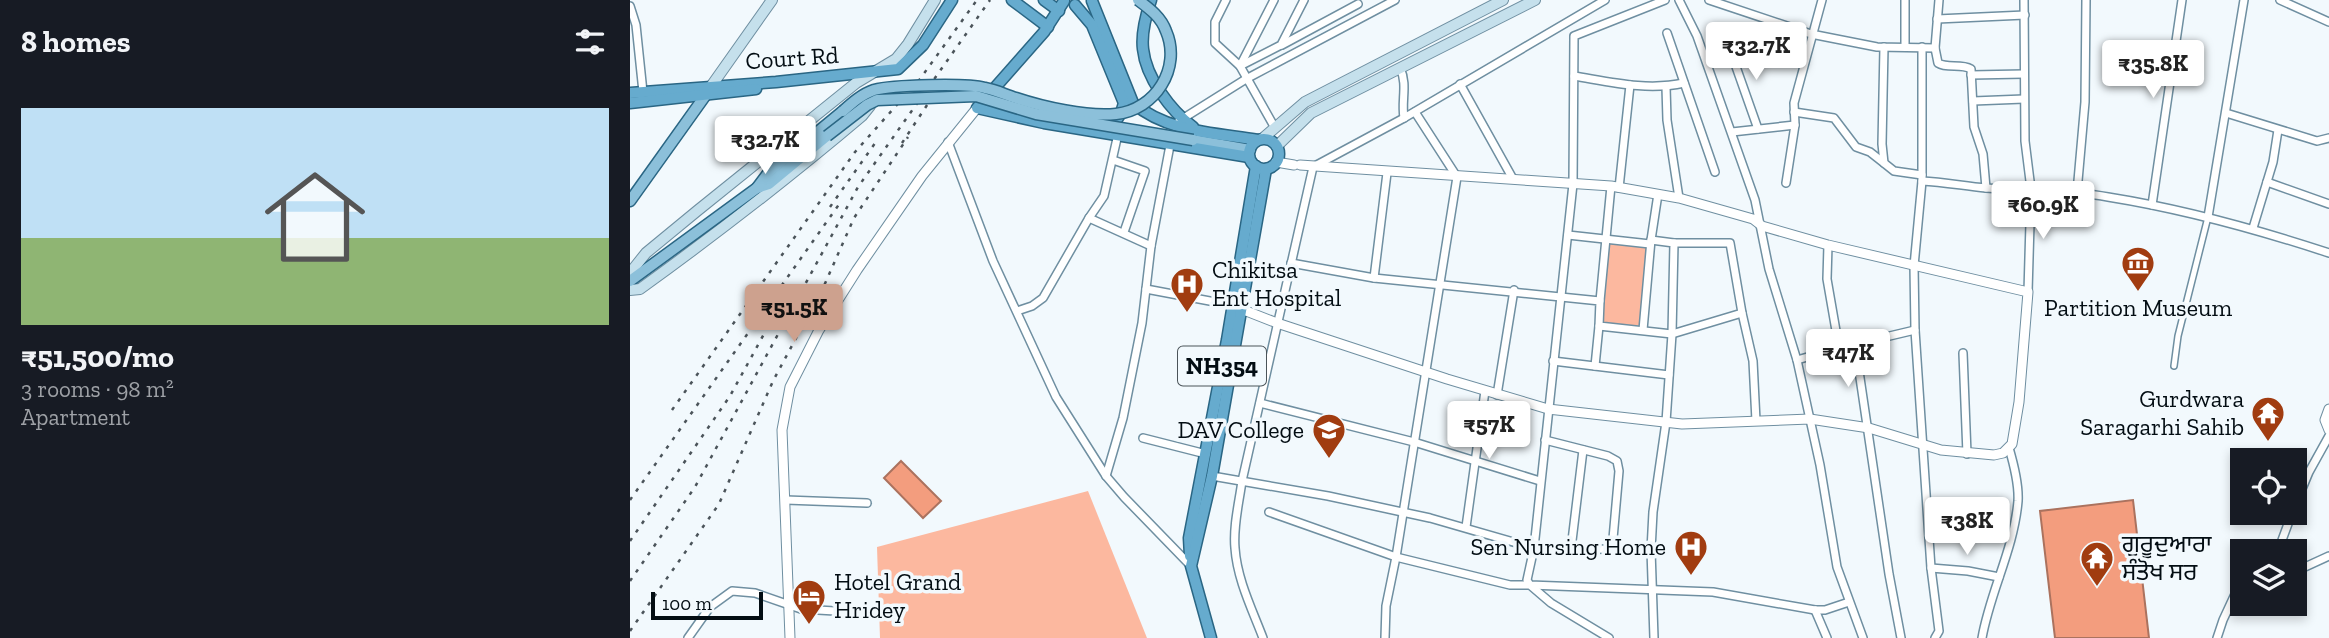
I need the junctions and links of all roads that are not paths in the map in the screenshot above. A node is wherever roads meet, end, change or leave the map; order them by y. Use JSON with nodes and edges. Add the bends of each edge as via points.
{"nodes":[{"id":1,"x":772,"y":0,"type":"edge"},
{"id":2,"x":935,"y":0,"type":"edge"},
{"id":3,"x":952,"y":0,"type":"edge"},
{"id":4,"x":1044,"y":0,"type":"edge"},
{"id":5,"x":1093,"y":0,"type":"edge"},
{"id":6,"x":1138,"y":0,"type":"edge"},
{"id":7,"x":1151,"y":0,"type":"edge"},
{"id":8,"x":1226,"y":0,"type":"edge"},
{"id":9,"x":1274,"y":0,"type":"edge"},
{"id":10,"x":1304,"y":0,"type":"edge"},
{"id":11,"x":1503,"y":0,"type":"edge"},
{"id":12,"x":1535,"y":0,"type":"edge"},
{"id":13,"x":1605,"y":0,"type":"edge"},
{"id":14,"x":1665,"y":0,"type":"edge"},
{"id":15,"x":1679,"y":0,"type":"edge"},
{"id":16,"x":1709,"y":0,"type":"edge"},
{"id":17,"x":1822,"y":0,"type":"edge"},
{"id":18,"x":1906,"y":0,"type":"edge"},
{"id":19,"x":1939,"y":0,"type":"edge"},
{"id":20,"x":2024,"y":0,"type":"edge"},
{"id":21,"x":2086,"y":0,"type":"edge"},
{"id":22,"x":2182,"y":0,"type":"edge"},
{"id":23,"x":2244,"y":0,"type":"edge"},
{"id":24,"x":2280,"y":0,"type":"edge"},
{"id":25,"x":1390,"y":1,"type":"edge"},
{"id":26,"x":1357,"y":2,"type":"edge"},
{"id":27,"x":1016,"y":3,"type":"edge"},
{"id":28,"x":1065,"y":4,"type":"edge"},
{"id":29,"x":630,"y":6,"type":"edge"},
{"id":30,"x":2025,"y":15,"type":"junction"},
{"id":31,"x":1363,"y":17,"type":"junction"},
{"id":32,"x":1572,"y":18,"type":"junction"},
{"id":33,"x":1937,"y":19,"type":"junction"},
{"id":34,"x":2329,"y":22,"type":"edge"},
{"id":35,"x":1048,"y":27,"type":"junction"},
{"id":36,"x":1667,"y":33,"type":"dead end"},
{"id":37,"x":1811,"y":34,"type":"junction"},
{"id":38,"x":1574,"y":36,"type":"junction"},
{"id":39,"x":1728,"y":44,"type":"dead end"},
{"id":40,"x":1281,"y":45,"type":"junction"},
{"id":41,"x":1905,"y":46,"type":"junction"},
{"id":42,"x":1884,"y":47,"type":"junction"},
{"id":43,"x":1922,"y":47,"type":"junction"},
{"id":44,"x":1935,"y":48,"type":"junction"},
{"id":45,"x":1240,"y":66,"type":"junction"},
{"id":46,"x":1400,"y":68,"type":"junction"},
{"id":47,"x":898,"y":69,"type":"junction"},
{"id":48,"x":875,"y":73,"type":"junction"},
{"id":49,"x":2024,"y":74,"type":"junction"},
{"id":50,"x":1971,"y":75,"type":"junction"},
{"id":51,"x":1574,"y":76,"type":"junction"},
{"id":52,"x":1245,"y":79,"type":"junction"},
{"id":53,"x":776,"y":82,"type":"junction"},
{"id":54,"x":1684,"y":83,"type":"junction"},
{"id":55,"x":1460,"y":84,"type":"junction"},
{"id":56,"x":712,"y":85,"type":"junction"},
{"id":57,"x":1630,"y":85,"type":"junction"},
{"id":58,"x":1666,"y":87,"type":"junction"},
{"id":59,"x":643,"y":92,"type":"junction"},
{"id":60,"x":630,"y":93,"type":"edge"},
{"id":61,"x":706,"y":96,"type":"junction"},
{"id":62,"x":2024,"y":99,"type":"junction"},
{"id":63,"x":1973,"y":101,"type":"junction"},
{"id":64,"x":630,"y":103,"type":"edge"},
{"id":65,"x":977,"y":108,"type":"junction"},
{"id":66,"x":1415,"y":112,"type":"junction"},
{"id":67,"x":1794,"y":113,"type":"junction"},
{"id":68,"x":2226,"y":113,"type":"junction"},
{"id":69,"x":1404,"y":118,"type":"junction"},
{"id":70,"x":1178,"y":122,"type":"junction"},
{"id":71,"x":1795,"y":125,"type":"junction"},
{"id":72,"x":1275,"y":128,"type":"junction"},
{"id":73,"x":1758,"y":129,"type":"junction"},
{"id":74,"x":2278,"y":130,"type":"junction"},
{"id":75,"x":1732,"y":132,"type":"junction"},
{"id":76,"x":1113,"y":133,"type":"junction"},
{"id":77,"x":1196,"y":135,"type":"junction"},
{"id":78,"x":2329,"y":138,"type":"edge"},
{"id":79,"x":1260,"y":139,"type":"junction"},
{"id":80,"x":948,"y":142,"type":"junction"},
{"id":81,"x":1170,"y":144,"type":"junction"},
{"id":82,"x":1277,"y":146,"type":"junction"},
{"id":83,"x":1113,"y":160,"type":"junction"},
{"id":84,"x":1260,"y":161,"type":"junction"},
{"id":85,"x":1884,"y":163,"type":"junction"},
{"id":86,"x":1313,"y":167,"type":"junction"},
{"id":87,"x":1715,"y":172,"type":"dead end"},
{"id":88,"x":1387,"y":173,"type":"junction"},
{"id":89,"x":1457,"y":177,"type":"junction"},
{"id":90,"x":1922,"y":178,"type":"junction"},
{"id":91,"x":1513,"y":179,"type":"junction"},
{"id":92,"x":1786,"y":183,"type":"dead end"},
{"id":93,"x":2267,"y":183,"type":"junction"},
{"id":94,"x":1573,"y":184,"type":"junction"},
{"id":95,"x":1615,"y":187,"type":"junction"},
{"id":96,"x":757,"y":188,"type":"junction"},
{"id":97,"x":1986,"y":188,"type":"junction"},
{"id":98,"x":2031,"y":189,"type":"junction"},
{"id":99,"x":2077,"y":192,"type":"junction"},
{"id":100,"x":1658,"y":194,"type":"junction"},
{"id":101,"x":1679,"y":198,"type":"junction"},
{"id":102,"x":630,"y":201,"type":"edge"},
{"id":103,"x":2329,"y":204,"type":"edge"},
{"id":104,"x":2152,"y":205,"type":"junction"},
{"id":105,"x":2208,"y":216,"type":"junction"},
{"id":106,"x":1088,"y":218,"type":"junction"},
{"id":107,"x":1762,"y":226,"type":"junction"},
{"id":108,"x":2253,"y":228,"type":"junction"},
{"id":109,"x":1124,"y":232,"type":"junction"},
{"id":110,"x":1568,"y":235,"type":"junction"},
{"id":111,"x":1606,"y":240,"type":"junction"},
{"id":112,"x":1651,"y":242,"type":"junction"},
{"id":113,"x":1674,"y":243,"type":"junction"},
{"id":114,"x":1828,"y":245,"type":"junction"},
{"id":115,"x":1151,"y":246,"type":"junction"},
{"id":116,"x":2329,"y":253,"type":"edge"},
{"id":117,"x":1291,"y":263,"type":"junction"},
{"id":118,"x":1914,"y":266,"type":"junction"},
{"id":119,"x":630,"y":273,"type":"edge"},
{"id":120,"x":1374,"y":278,"type":"junction"},
{"id":121,"x":630,"y":281,"type":"edge"},
{"id":122,"x":1440,"y":285,"type":"junction"},
{"id":123,"x":630,"y":289,"type":"edge"},
{"id":124,"x":1146,"y":289,"type":"junction"},
{"id":125,"x":1514,"y":290,"type":"junction"},
{"id":126,"x":2028,"y":292,"type":"junction"},
{"id":127,"x":1560,"y":295,"type":"junction"},
{"id":128,"x":1600,"y":301,"type":"junction"},
{"id":129,"x":1236,"y":307,"type":"junction"},
{"id":130,"x":1017,"y":312,"type":"junction"},
{"id":131,"x":1742,"y":313,"type":"junction"},
{"id":132,"x":1277,"y":323,"type":"junction"},
{"id":133,"x":1599,"y":326,"type":"junction"},
{"id":134,"x":1643,"y":330,"type":"junction"},
{"id":135,"x":1915,"y":330,"type":"junction"},
{"id":136,"x":1672,"y":334,"type":"junction"},
{"id":137,"x":1855,"y":344,"type":"junction"},
{"id":138,"x":1839,"y":348,"type":"junction"},
{"id":139,"x":1963,"y":353,"type":"dead end"},
{"id":140,"x":1797,"y":360,"type":"junction"},
{"id":141,"x":1553,"y":361,"type":"junction"},
{"id":142,"x":1595,"y":366,"type":"junction"},
{"id":143,"x":2174,"y":366,"type":"dead end"},
{"id":144,"x":1426,"y":371,"type":"junction"},
{"id":145,"x":1669,"y":375,"type":"junction"},
{"id":146,"x":1485,"y":391,"type":"junction"},
{"id":147,"x":1497,"y":395,"type":"junction"},
{"id":148,"x":1260,"y":402,"type":"junction"},
{"id":149,"x":1548,"y":409,"type":"junction"},
{"id":150,"x":2329,"y":409,"type":"edge"},
{"id":151,"x":1810,"y":419,"type":"junction"},
{"id":152,"x":1756,"y":421,"type":"junction"},
{"id":153,"x":1666,"y":422,"type":"junction"},
{"id":154,"x":1869,"y":428,"type":"junction"},
{"id":155,"x":2329,"y":430,"type":"edge"},
{"id":156,"x":2329,"y":436,"type":"edge"},
{"id":157,"x":1143,"y":438,"type":"dead end"},
{"id":158,"x":1545,"y":440,"type":"junction"},
{"id":159,"x":1413,"y":442,"type":"junction"},
{"id":160,"x":1922,"y":444,"type":"junction"},
{"id":161,"x":2010,"y":448,"type":"junction"},
{"id":162,"x":1583,"y":450,"type":"junction"},
{"id":163,"x":1206,"y":454,"type":"junction"},
{"id":164,"x":1967,"y":454,"type":"junction"},
{"id":165,"x":1475,"y":460,"type":"junction"},
{"id":166,"x":1106,"y":476,"type":"junction"},
{"id":167,"x":1212,"y":476,"type":"junction"},
{"id":168,"x":2307,"y":477,"type":"edge"},
{"id":169,"x":1242,"y":481,"type":"junction"},
{"id":170,"x":1540,"y":481,"type":"junction"},
{"id":171,"x":786,"y":500,"type":"junction"},
{"id":172,"x":867,"y":503,"type":"dead end"},
{"id":173,"x":1269,"y":512,"type":"dead end"},
{"id":174,"x":1402,"y":512,"type":"junction"},
{"id":175,"x":1466,"y":527,"type":"junction"},
{"id":176,"x":1534,"y":548,"type":"junction"},
{"id":177,"x":1571,"y":549,"type":"junction"},
{"id":178,"x":1612,"y":550,"type":"junction"},
{"id":179,"x":1651,"y":550,"type":"junction"},
{"id":180,"x":2329,"y":556,"type":"edge"},
{"id":181,"x":1396,"y":557,"type":"junction"},
{"id":182,"x":1191,"y":566,"type":"junction"},
{"id":183,"x":2307,"y":566,"type":"edge"},
{"id":184,"x":1931,"y":568,"type":"junction"},
{"id":185,"x":1999,"y":577,"type":"junction"},
{"id":186,"x":1530,"y":585,"type":"junction"},
{"id":187,"x":1653,"y":591,"type":"junction"},
{"id":188,"x":1849,"y":602,"type":"junction"},
{"id":189,"x":2230,"y":605,"type":"edge"},
{"id":190,"x":790,"y":607,"type":"junction"},
{"id":191,"x":1815,"y":610,"type":"junction"},
{"id":192,"x":852,"y":612,"type":"dead end"},
{"id":193,"x":1940,"y":637,"type":"edge"},
{"id":194,"x":688,"y":638,"type":"edge"},
{"id":195,"x":790,"y":638,"type":"edge"},
{"id":196,"x":1211,"y":638,"type":"edge"},
{"id":197,"x":1263,"y":638,"type":"edge"},
{"id":198,"x":1385,"y":638,"type":"edge"},
{"id":199,"x":1609,"y":638,"type":"edge"},
{"id":200,"x":1654,"y":638,"type":"edge"},
{"id":201,"x":1827,"y":638,"type":"edge"},
{"id":202,"x":1863,"y":638,"type":"edge"},
{"id":203,"x":1901,"y":638,"type":"edge"},
{"id":204,"x":1982,"y":638,"type":"edge"},
{"id":205,"x":2217,"y":638,"type":"edge"}],
"edges":[{"from":1,"to":56,"type":"main road"},
{"from":2,"to":48,"type":"main road","via":[[896,59]]},
{"from":3,"to":47,"type":"highway","via":[[923,45]]},
{"from":4,"to":28,"type":"highway"},
{"from":5,"to":28,"type":"highway","via":[[1086,5]]},
{"from":5,"to":70,"type":"highway","via":[[1133,103],[1154,118]]},
{"from":6,"to":96,"type":"main road","bridge":true,"via":[[1166,30],[1171,56],[1157,91],[1129,111],[1074,110],[977,86],[887,87],[857,99],[769,172]]},
{"from":7,"to":70,"type":"highway","via":[[1142,49]]},
{"from":8,"to":45,"type":"street","via":[[1215,22],[1215,43]]},
{"from":9,"to":45,"type":"street"},
{"from":10,"to":40,"type":"street"},
{"from":11,"to":72,"type":"main road","via":[[1305,102]]},
{"from":12,"to":46,"type":"main road"},
{"from":13,"to":32,"type":"street"},
{"from":14,"to":38,"type":"street"},
{"from":15,"to":75,"type":"street"},
{"from":16,"to":37,"type":"street"},
{"from":17,"to":37,"type":"street"},
{"from":18,"to":41,"type":"street"},
{"from":19,"to":33,"type":"street"},
{"from":20,"to":30,"type":"street"},
{"from":21,"to":99,"type":"street","via":[[2085,102]]},
{"from":22,"to":104,"type":"street"},
{"from":23,"to":68,"type":"street"},
{"from":24,"to":34,"type":"street"},
{"from":25,"to":31,"type":"street"},
{"from":26,"to":31,"type":"street"},
{"from":26,"to":40,"type":"street"},
{"from":27,"to":35,"type":"highway"},
{"from":28,"to":35,"type":"highway"},
{"from":28,"to":76,"type":"highway","via":[[1088,19],[1125,103]]},
{"from":29,"to":59,"type":"street"},
{"from":30,"to":33,"type":"street"},
{"from":30,"to":49,"type":"street"},
{"from":31,"to":52,"type":"street"},
{"from":32,"to":38,"type":"street"},
{"from":32,"to":55,"type":"street"},
{"from":33,"to":44,"type":"street"},
{"from":35,"to":65,"type":"highway"},
{"from":36,"to":54,"type":"street"},
{"from":37,"to":42,"type":"street"},
{"from":37,"to":67,"type":"street"},
{"from":38,"to":51,"type":"street"},
{"from":39,"to":73,"type":"street"},
{"from":40,"to":45,"type":"street"},
{"from":41,"to":42,"type":"street"},
{"from":41,"to":43,"type":"street"},
{"from":42,"to":85,"type":"street"},
{"from":43,"to":44,"type":"street"},
{"from":43,"to":90,"type":"street"},
{"from":44,"to":50,"type":"street","via":[[1939,64],[1968,67]]},
{"from":45,"to":52,"type":"street"},
{"from":46,"to":69,"type":"street","via":[[1405,81]]},
{"from":46,"to":82,"type":"main road","via":[[1311,113]]},
{"from":47,"to":48,"type":"highway","name":"Court Rd"},
{"from":47,"to":123,"type":"main road","via":[[862,116],[791,176],[640,289]]},
{"from":48,"to":53,"type":"highway","name":"Court Rd"},
{"from":48,"to":119,"type":"main road","via":[[856,83],[697,211],[646,253]]},
{"from":49,"to":50,"type":"street"},
{"from":49,"to":62,"type":"street"},
{"from":50,"to":63,"type":"street"},
{"from":51,"to":57,"type":"street"},
{"from":51,"to":94,"type":"street"},
{"from":52,"to":70,"type":"street"},
{"from":52,"to":72,"type":"street"},
{"from":53,"to":56,"type":"highway","name":"Court Rd"},
{"from":53,"to":61,"type":"highway"},
{"from":54,"to":58,"type":"street"},
{"from":54,"to":87,"type":"street"},
{"from":55,"to":66,"type":"street"},
{"from":55,"to":91,"type":"street"},
{"from":56,"to":59,"type":"highway","name":"Court Rd"},
{"from":56,"to":61,"type":"main road"},
{"from":57,"to":58,"type":"street"},
{"from":57,"to":95,"type":"street"},
{"from":58,"to":101,"type":"street"},
{"from":59,"to":60,"type":"highway","name":"Court Rd"},
{"from":61,"to":64,"type":"highway"},
{"from":61,"to":102,"type":"main road"},
{"from":62,"to":63,"type":"street"},
{"from":62,"to":98,"type":"street"},
{"from":63,"to":97,"type":"street"},
{"from":65,"to":76,"type":"highway"},
{"from":65,"to":80,"type":"street"},
{"from":66,"to":69,"type":"street"},
{"from":66,"to":89,"type":"street"},
{"from":67,"to":71,"type":"street"},
{"from":67,"to":85,"type":"street","via":[[1834,118],[1856,147]]},
{"from":68,"to":74,"type":"street"},
{"from":68,"to":105,"type":"street"},
{"from":69,"to":86,"type":"street"},
{"from":70,"to":77,"type":"highway"},
{"from":70,"to":81,"type":"street"},
{"from":71,"to":73,"type":"street"},
{"from":71,"to":92,"type":"street"},
{"from":72,"to":79,"type":"main road"},
{"from":73,"to":75,"type":"street"},
{"from":74,"to":78,"type":"street","via":[[2317,141]]},
{"from":74,"to":93,"type":"street"},
{"from":75,"to":107,"type":"street"},
{"from":76,"to":81,"type":"highway"},
{"from":76,"to":83,"type":"street"},
{"from":77,"to":79,"type":"highway"},
{"from":77,"to":84,"type":"main road"},
{"from":77,"to":96,"type":"main road","bridge":true,"via":[[1036,114],[976,96],[877,100],[769,184]]},
{"from":79,"to":82,"type":"highway"},
{"from":79,"to":84,"type":"highway","number":"NH354"},
{"from":80,"to":130,"type":"street"},
{"from":80,"to":171,"type":"street","via":[[857,270],[790,387],[782,430]]},
{"from":81,"to":84,"type":"highway"},
{"from":81,"to":115,"type":"street"},
{"from":82,"to":84,"type":"highway","number":"NH354","via":[[1279,154]]},
{"from":83,"to":106,"type":"street","via":[[1106,190]]},
{"from":83,"to":109,"type":"street","via":[[1145,171]]},
{"from":84,"to":86,"type":"street"},
{"from":84,"to":129,"type":"highway","number":"NH354"},
{"from":85,"to":90,"type":"street","via":[[1894,171]]},
{"from":86,"to":88,"type":"street"},
{"from":86,"to":117,"type":"street"},
{"from":88,"to":89,"type":"street"},
{"from":88,"to":120,"type":"street"},
{"from":89,"to":91,"type":"street"},
{"from":89,"to":122,"type":"street"},
{"from":90,"to":97,"type":"street"},
{"from":90,"to":118,"type":"street"},
{"from":91,"to":94,"type":"street"},
{"from":93,"to":103,"type":"street"},
{"from":93,"to":108,"type":"street"},
{"from":94,"to":95,"type":"street"},
{"from":94,"to":110,"type":"street"},
{"from":95,"to":100,"type":"street"},
{"from":95,"to":111,"type":"street"},
{"from":96,"to":121,"type":"main road"},
{"from":97,"to":98,"type":"street"},
{"from":98,"to":99,"type":"street"},
{"from":98,"to":126,"type":"street"},
{"from":99,"to":104,"type":"street"},
{"from":100,"to":101,"type":"street"},
{"from":100,"to":112,"type":"street"},
{"from":101,"to":107,"type":"street","via":[[1753,219]]},
{"from":104,"to":105,"type":"street"},
{"from":105,"to":108,"type":"street"},
{"from":105,"to":143,"type":"street"},
{"from":106,"to":109,"type":"street"},
{"from":106,"to":130,"type":"street","via":[[1043,298]]},
{"from":107,"to":114,"type":"street"},
{"from":107,"to":140,"type":"street","via":[[1769,269]]},
{"from":108,"to":116,"type":"street"},
{"from":109,"to":115,"type":"street"},
{"from":110,"to":111,"type":"street"},
{"from":110,"to":127,"type":"street"},
{"from":111,"to":112,"type":"street"},
{"from":111,"to":128,"type":"street"},
{"from":112,"to":113,"type":"street"},
{"from":112,"to":134,"type":"street"},
{"from":113,"to":131,"type":"street","via":[[1730,243]]},
{"from":113,"to":136,"type":"street"},
{"from":114,"to":118,"type":"street"},
{"from":114,"to":138,"type":"street","via":[[1827,279]]},
{"from":115,"to":124,"type":"street"},
{"from":117,"to":120,"type":"street"},
{"from":117,"to":132,"type":"street"},
{"from":118,"to":126,"type":"street"},
{"from":118,"to":135,"type":"street"},
{"from":120,"to":122,"type":"street"},
{"from":122,"to":125,"type":"street"},
{"from":122,"to":144,"type":"street"},
{"from":124,"to":129,"type":"street"},
{"from":124,"to":166,"type":"street","via":[[1123,418]]},
{"from":125,"to":127,"type":"street"},
{"from":125,"to":147,"type":"street"},
{"from":126,"to":161,"type":"street","via":[[2019,402]]},
{"from":127,"to":128,"type":"street"},
{"from":127,"to":141,"type":"street"},
{"from":128,"to":133,"type":"street"},
{"from":129,"to":132,"type":"street"},
{"from":129,"to":163,"type":"highway","number":"NH354"},
{"from":129,"to":167,"type":"highway","number":"NH354"},
{"from":130,"to":166,"type":"street","via":[[1056,397]]},
{"from":131,"to":136,"type":"street"},
{"from":131,"to":152,"type":"street","via":[[1754,361]]},
{"from":132,"to":144,"type":"street"},
{"from":132,"to":148,"type":"street"},
{"from":133,"to":134,"type":"street"},
{"from":133,"to":142,"type":"street"},
{"from":134,"to":136,"type":"street"},
{"from":135,"to":137,"type":"street"},
{"from":135,"to":160,"type":"street"},
{"from":136,"to":145,"type":"street"},
{"from":137,"to":138,"type":"street"},
{"from":137,"to":154,"type":"street"},
{"from":138,"to":140,"type":"street"},
{"from":139,"to":164,"type":"street"},
{"from":140,"to":151,"type":"street"},
{"from":141,"to":142,"type":"street"},
{"from":141,"to":149,"type":"street"},
{"from":142,"to":145,"type":"street"},
{"from":144,"to":146,"type":"street"},
{"from":144,"to":159,"type":"street"},
{"from":145,"to":153,"type":"street"},
{"from":146,"to":147,"type":"street"},
{"from":146,"to":165,"type":"street"},
{"from":147,"to":149,"type":"street"},
{"from":148,"to":159,"type":"street"},
{"from":148,"to":169,"type":"street"},
{"from":149,"to":153,"type":"street"},
{"from":149,"to":158,"type":"street"},
{"from":150,"to":155,"type":"street","via":[[2325,420]]},
{"from":151,"to":152,"type":"street"},
{"from":151,"to":154,"type":"street"},
{"from":151,"to":188,"type":"street","via":[[1833,549]]},
{"from":152,"to":153,"type":"street"},
{"from":153,"to":179,"type":"street"},
{"from":154,"to":160,"type":"street"},
{"from":154,"to":203,"type":"street"},
{"from":156,"to":168,"type":"street"},
{"from":157,"to":163,"type":"street"},
{"from":158,"to":162,"type":"street"},
{"from":158,"to":170,"type":"street"},
{"from":159,"to":165,"type":"street"},
{"from":159,"to":174,"type":"street"},
{"from":160,"to":164,"type":"street"},
{"from":160,"to":184,"type":"street"},
{"from":161,"to":164,"type":"street","via":[[1994,455]]},
{"from":161,"to":185,"type":"street","via":[[2018,500]]},
{"from":162,"to":177,"type":"street"},
{"from":162,"to":178,"type":"street","via":[[1617,461]]},
{"from":163,"to":182,"type":"highway","number":"NH354","via":[[1189,538]]},
{"from":165,"to":170,"type":"street"},
{"from":165,"to":175,"type":"street"},
{"from":166,"to":182,"type":"street"},
{"from":167,"to":169,"type":"street"},
{"from":167,"to":182,"type":"highway","number":"NH354"},
{"from":169,"to":174,"type":"street"},
{"from":169,"to":197,"type":"street","via":[[1235,547]]},
{"from":170,"to":176,"type":"street"},
{"from":171,"to":172,"type":"street"},
{"from":171,"to":190,"type":"street"},
{"from":173,"to":181,"type":"street"},
{"from":174,"to":175,"type":"street"},
{"from":174,"to":181,"type":"street"},
{"from":175,"to":176,"type":"street"},
{"from":176,"to":177,"type":"street"},
{"from":176,"to":186,"type":"street","via":[[1527,576]]},
{"from":177,"to":178,"type":"street"},
{"from":178,"to":179,"type":"street"},
{"from":179,"to":187,"type":"street"},
{"from":180,"to":183,"type":"street"},
{"from":181,"to":186,"type":"street","via":[[1510,585]]},
{"from":181,"to":198,"type":"street"},
{"from":182,"to":196,"type":"highway","number":"NH354"},
{"from":184,"to":185,"type":"street"},
{"from":184,"to":193,"type":"street"},
{"from":185,"to":204,"type":"street"},
{"from":186,"to":187,"type":"street"},
{"from":186,"to":199,"type":"street"},
{"from":187,"to":191,"type":"street","via":[[1713,592]]},
{"from":187,"to":200,"type":"street"},
{"from":188,"to":191,"type":"street"},
{"from":188,"to":202,"type":"street"},
{"from":189,"to":205,"type":"street"},
{"from":190,"to":192,"type":"street"},
{"from":190,"to":194,"type":"street","via":[[755,593],[732,592],[710,607]]},
{"from":190,"to":195,"type":"street"},
{"from":191,"to":201,"type":"street"}]}
